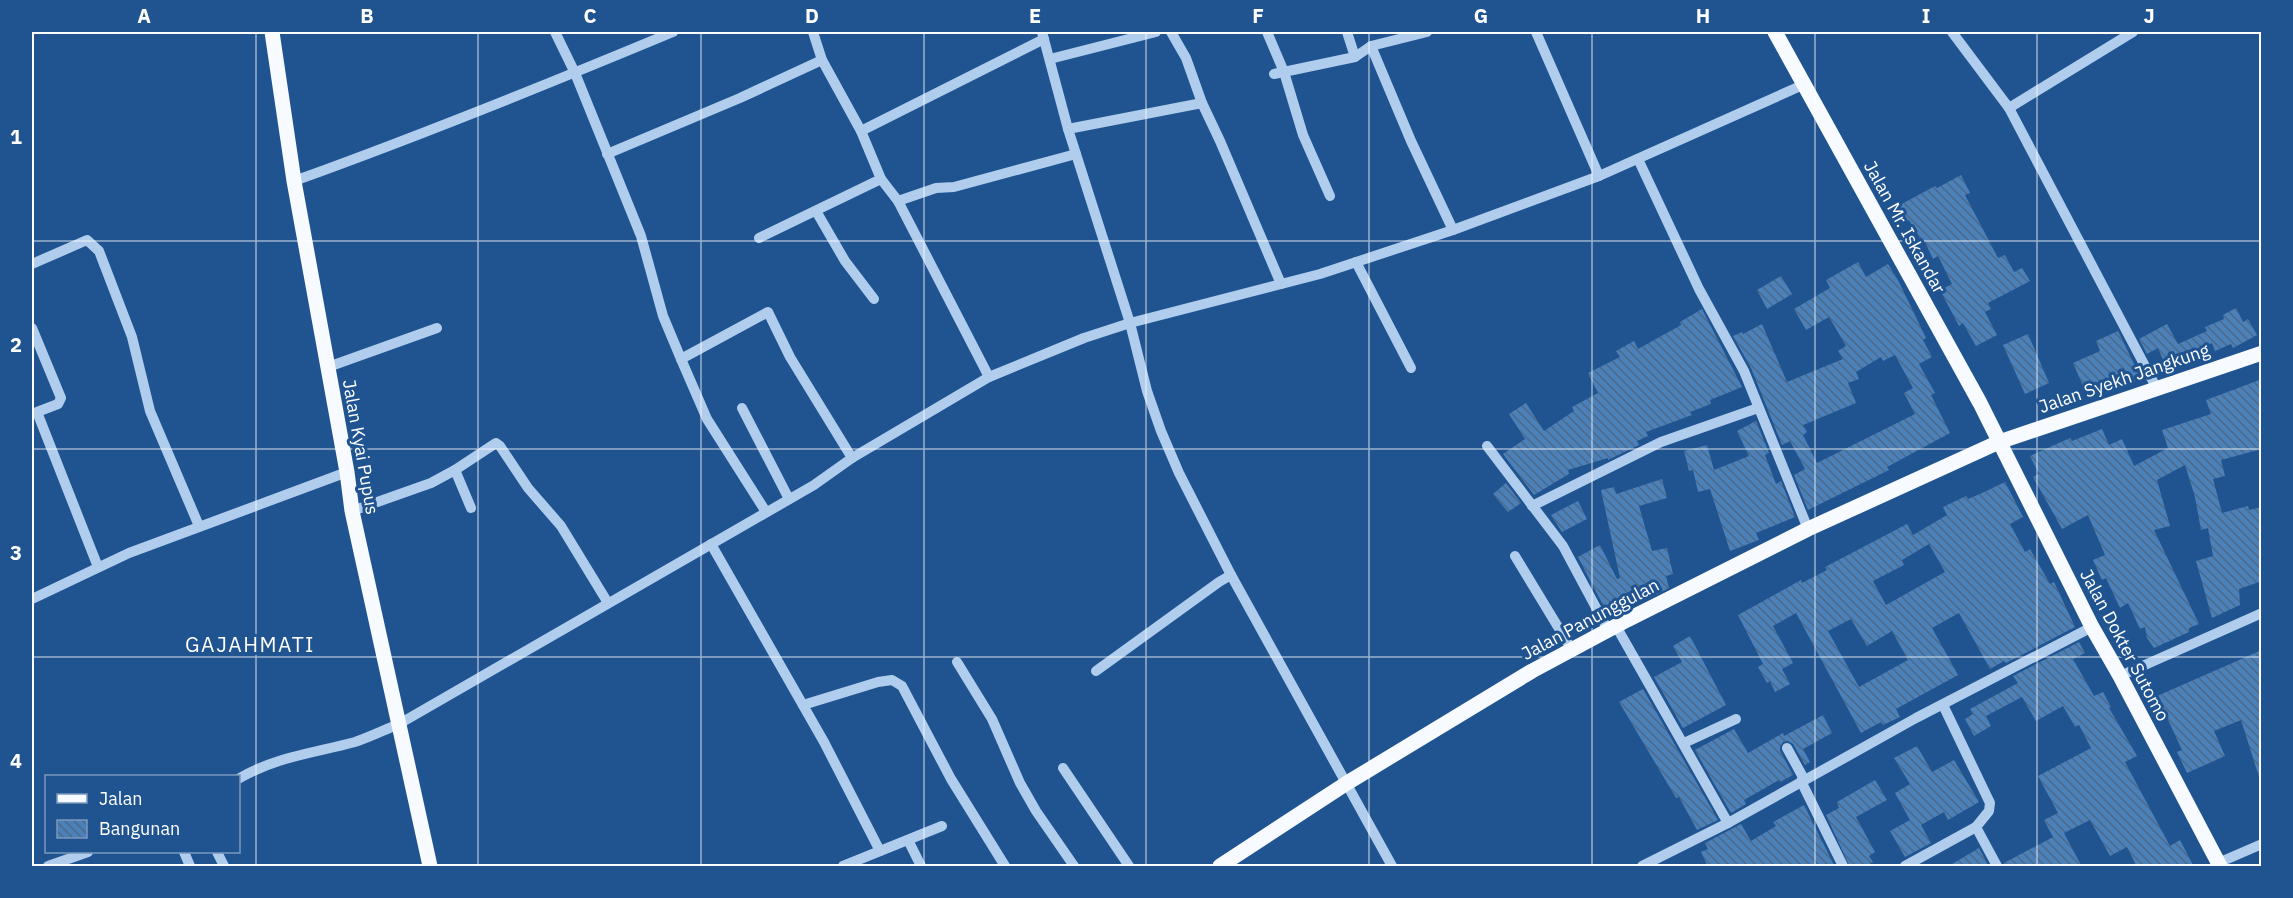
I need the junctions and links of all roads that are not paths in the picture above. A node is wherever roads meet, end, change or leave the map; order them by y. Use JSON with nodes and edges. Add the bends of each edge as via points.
{"nodes":[{"id":1,"x":272,"y":32,"type":"edge"},
{"id":2,"x":555,"y":32,"type":"edge"},
{"id":3,"x":673,"y":32,"type":"edge"},
{"id":4,"x":813,"y":32,"type":"edge"},
{"id":5,"x":1156,"y":32,"type":"edge"},
{"id":6,"x":1171,"y":32,"type":"edge"},
{"id":7,"x":1266,"y":32,"type":"edge"},
{"id":8,"x":1347,"y":32,"type":"edge"},
{"id":9,"x":1427,"y":32,"type":"edge"},
{"id":10,"x":1536,"y":32,"type":"edge"},
{"id":11,"x":1775,"y":32,"type":"edge"},
{"id":12,"x":1952,"y":32,"type":"edge"},
{"id":13,"x":2133,"y":32,"type":"edge"},
{"id":14,"x":1043,"y":35,"type":"edge"},
{"id":15,"x":1371,"y":46,"type":"junction"},
{"id":16,"x":1355,"y":57,"type":"junction"},
{"id":17,"x":1050,"y":59,"type":"junction"},
{"id":18,"x":822,"y":60,"type":"junction"},
{"id":19,"x":575,"y":73,"type":"junction"},
{"id":20,"x":1279,"y":73,"type":"junction"},
{"id":21,"x":1805,"y":84,"type":"junction"},
{"id":22,"x":1202,"y":103,"type":"junction"},
{"id":23,"x":2009,"y":108,"type":"junction"},
{"id":24,"x":1068,"y":129,"type":"junction"},
{"id":25,"x":861,"y":131,"type":"junction"},
{"id":26,"x":607,"y":154,"type":"junction"},
{"id":27,"x":1076,"y":154,"type":"junction"},
{"id":28,"x":1638,"y":159,"type":"junction"},
{"id":29,"x":1599,"y":176,"type":"junction"},
{"id":30,"x":881,"y":178,"type":"junction"},
{"id":31,"x":294,"y":181,"type":"junction"},
{"id":32,"x":1330,"y":196,"type":"dead end"},
{"id":33,"x":898,"y":201,"type":"junction"},
{"id":34,"x":816,"y":211,"type":"junction"},
{"id":35,"x":1453,"y":230,"type":"junction"},
{"id":36,"x":759,"y":238,"type":"dead end"},
{"id":37,"x":1356,"y":262,"type":"junction"},
{"id":38,"x":32,"y":264,"type":"edge"},
{"id":39,"x":1281,"y":284,"type":"junction"},
{"id":40,"x":874,"y":299,"type":"dead end"},
{"id":41,"x":1130,"y":323,"type":"junction"},
{"id":42,"x":32,"y":328,"type":"edge"},
{"id":43,"x":437,"y":328,"type":"dead end"},
{"id":44,"x":2262,"y":353,"type":"edge"},
{"id":45,"x":681,"y":359,"type":"junction"},
{"id":46,"x":328,"y":367,"type":"junction"},
{"id":47,"x":1411,"y":368,"type":"dead end"},
{"id":48,"x":989,"y":376,"type":"junction"},
{"id":49,"x":2156,"y":387,"type":"junction"},
{"id":50,"x":742,"y":408,"type":"dead end"},
{"id":51,"x":1758,"y":408,"type":"junction"},
{"id":52,"x":34,"y":413,"type":"edge"},
{"id":53,"x":1999,"y":442,"type":"junction"},
{"id":54,"x":1487,"y":446,"type":"dead end"},
{"id":55,"x":852,"y":458,"type":"junction"},
{"id":56,"x":455,"y":470,"type":"junction"},
{"id":57,"x":347,"y":472,"type":"junction"},
{"id":58,"x":789,"y":499,"type":"junction"},
{"id":59,"x":1532,"y":506,"type":"junction"},
{"id":60,"x":471,"y":508,"type":"dead end"},
{"id":61,"x":352,"y":511,"type":"junction"},
{"id":62,"x":766,"y":512,"type":"junction"},
{"id":63,"x":199,"y":526,"type":"junction"},
{"id":64,"x":1808,"y":529,"type":"junction"},
{"id":65,"x":711,"y":544,"type":"junction"},
{"id":66,"x":1515,"y":556,"type":"dead end"},
{"id":67,"x":98,"y":567,"type":"junction"},
{"id":68,"x":1231,"y":575,"type":"junction"},
{"id":69,"x":32,"y":599,"type":"edge"},
{"id":70,"x":608,"y":603,"type":"junction"},
{"id":71,"x":2262,"y":613,"type":"edge"},
{"id":72,"x":2092,"y":627,"type":"junction"},
{"id":73,"x":1612,"y":628,"type":"junction"},
{"id":74,"x":1572,"y":650,"type":"junction"},
{"id":75,"x":957,"y":662,"type":"dead end"},
{"id":76,"x":1096,"y":670,"type":"dead end"},
{"id":77,"x":2120,"y":676,"type":"junction"},
{"id":78,"x":803,"y":705,"type":"junction"},
{"id":79,"x":1943,"y":705,"type":"junction"},
{"id":80,"x":1736,"y":719,"type":"dead end"},
{"id":81,"x":399,"y":724,"type":"junction"},
{"id":82,"x":1684,"y":743,"type":"junction"},
{"id":83,"x":1787,"y":748,"type":"dead end"},
{"id":84,"x":1063,"y":768,"type":"dead end"},
{"id":85,"x":240,"y":778,"type":"edge"},
{"id":86,"x":1802,"y":780,"type":"junction"},
{"id":87,"x":1347,"y":783,"type":"junction"},
{"id":88,"x":1728,"y":823,"type":"junction"},
{"id":89,"x":942,"y":826,"type":"dead end"},
{"id":90,"x":1976,"y":827,"type":"junction"},
{"id":91,"x":909,"y":840,"type":"junction"},
{"id":92,"x":2262,"y":844,"type":"edge"},
{"id":93,"x":880,"y":851,"type":"junction"},
{"id":94,"x":86,"y":853,"type":"edge"},
{"id":95,"x":184,"y":853,"type":"edge"},
{"id":96,"x":217,"y":853,"type":"edge"},
{"id":97,"x":2219,"y":865,"type":"edge"},
{"id":98,"x":54,"y":866,"type":"edge"},
{"id":99,"x":190,"y":867,"type":"edge"},
{"id":100,"x":224,"y":867,"type":"edge"},
{"id":101,"x":429,"y":867,"type":"edge"},
{"id":102,"x":843,"y":867,"type":"edge"},
{"id":103,"x":921,"y":867,"type":"edge"},
{"id":104,"x":1005,"y":867,"type":"edge"},
{"id":105,"x":1074,"y":867,"type":"edge"},
{"id":106,"x":1129,"y":867,"type":"edge"},
{"id":107,"x":1220,"y":867,"type":"edge"},
{"id":108,"x":1392,"y":867,"type":"edge"},
{"id":109,"x":1642,"y":867,"type":"edge"},
{"id":110,"x":1843,"y":867,"type":"edge"},
{"id":111,"x":1905,"y":867,"type":"edge"},
{"id":112,"x":1997,"y":867,"type":"edge"}],
"edges":[{"from":1,"to":31,"type":"main road","name":"Jalan Kyai Pupus"},
{"from":2,"to":19,"type":"street"},
{"from":3,"to":19,"type":"street"},
{"from":4,"to":18,"type":"street"},
{"from":5,"to":17,"type":"street"},
{"from":6,"to":22,"type":"street","via":[[1186,58]]},
{"from":7,"to":20,"type":"street"},
{"from":8,"to":16,"type":"street"},
{"from":9,"to":15,"type":"street"},
{"from":10,"to":29,"type":"street"},
{"from":11,"to":21,"type":"main road","name":"Jalan Mr. Iskandar"},
{"from":12,"to":23,"type":"street"},
{"from":13,"to":23,"type":"street"},
{"from":14,"to":17,"type":"street"},
{"from":14,"to":25,"type":"street"},
{"from":15,"to":16,"type":"street"},
{"from":15,"to":35,"type":"street"},
{"from":16,"to":20,"type":"street"},
{"from":17,"to":24,"type":"street"},
{"from":18,"to":25,"type":"street"},
{"from":18,"to":26,"type":"street"},
{"from":19,"to":26,"type":"street"},
{"from":19,"to":31,"type":"street"},
{"from":20,"to":32,"type":"street"},
{"from":21,"to":28,"type":"street"},
{"from":21,"to":53,"type":"main road","name":"Jalan Mr. Iskandar"},
{"from":22,"to":24,"type":"street"},
{"from":22,"to":39,"type":"street"},
{"from":23,"to":49,"type":"street"},
{"from":24,"to":27,"type":"street"},
{"from":25,"to":30,"type":"street"},
{"from":26,"to":45,"type":"street","via":[[641,236],[663,315]]},
{"from":27,"to":33,"type":"street"},
{"from":27,"to":41,"type":"street"},
{"from":28,"to":29,"type":"street"},
{"from":28,"to":51,"type":"street","via":[[1719,329],[1744,371]]},
{"from":29,"to":35,"type":"street"},
{"from":30,"to":33,"type":"street"},
{"from":30,"to":34,"type":"street"},
{"from":31,"to":46,"type":"main road","name":"Jalan Kyai Pupus"},
{"from":33,"to":48,"type":"street"},
{"from":34,"to":36,"type":"street"},
{"from":34,"to":40,"type":"street","via":[[845,261]]},
{"from":35,"to":37,"type":"street"},
{"from":37,"to":39,"type":"street"},
{"from":37,"to":47,"type":"street"},
{"from":38,"to":63,"type":"street","via":[[87,240],[99,251],[132,337],[150,411]]},
{"from":39,"to":41,"type":"street"},
{"from":41,"to":48,"type":"street"},
{"from":41,"to":68,"type":"street","via":[[1161,431]]},
{"from":42,"to":52,"type":"street","via":[[61,398],[58,404]]},
{"from":43,"to":46,"type":"street"},
{"from":44,"to":49,"type":"main road","name":"Jalan Syekh Jangkung"},
{"from":45,"to":55,"type":"street","via":[[768,312],[790,357]]},
{"from":45,"to":62,"type":"street","via":[[707,419]]},
{"from":46,"to":57,"type":"main road","name":"Jalan Kyai Pupus"},
{"from":48,"to":55,"type":"street"},
{"from":49,"to":53,"type":"main road","name":"Jalan Syekh Jangkung"},
{"from":50,"to":58,"type":"street"},
{"from":51,"to":59,"type":"street","via":[[1661,442]]},
{"from":51,"to":64,"type":"street"},
{"from":52,"to":67,"type":"street"},
{"from":53,"to":64,"type":"main road","name":"Jalan Panunggulan"},
{"from":53,"to":72,"type":"main road","name":"Jalan Dokter Sutomo"},
{"from":54,"to":59,"type":"street"},
{"from":55,"to":58,"type":"street"},
{"from":56,"to":60,"type":"street"},
{"from":56,"to":61,"type":"street","via":[[431,483]]},
{"from":56,"to":70,"type":"street","via":[[488,447],[496,443],[500,446],[528,488],[561,526]]},
{"from":57,"to":61,"type":"main road","name":"Jalan Kyai Pupus"},
{"from":57,"to":63,"type":"street"},
{"from":58,"to":62,"type":"street"},
{"from":59,"to":73,"type":"street","via":[[1563,546]]},
{"from":61,"to":81,"type":"main road","name":"Jalan Kyai Pupus"},
{"from":62,"to":65,"type":"street"},
{"from":63,"to":67,"type":"street"},
{"from":64,"to":73,"type":"main road","name":"Jalan Panunggulan"},
{"from":65,"to":70,"type":"street"},
{"from":65,"to":78,"type":"street"},
{"from":66,"to":74,"type":"street"},
{"from":67,"to":69,"type":"street"},
{"from":68,"to":76,"type":"street"},
{"from":68,"to":87,"type":"street"},
{"from":70,"to":81,"type":"street"},
{"from":71,"to":77,"type":"street"},
{"from":72,"to":77,"type":"main road","name":"Jalan Dokter Sutomo"},
{"from":72,"to":79,"type":"street"},
{"from":73,"to":74,"type":"main road","name":"Jalan Panunggulan"},
{"from":73,"to":82,"type":"street"},
{"from":74,"to":87,"type":"main road","name":"Jalan Panunggulan"},
{"from":75,"to":105,"type":"street","via":[[992,719],[1036,812]]},
{"from":77,"to":97,"type":"main road","name":"Jalan Dokter Sutomo"},
{"from":78,"to":93,"type":"street"},
{"from":78,"to":104,"type":"street","via":[[878,682],[892,681],[902,686],[951,779]]},
{"from":79,"to":86,"type":"street"},
{"from":79,"to":90,"type":"street","via":[[1990,803],[1989,811]]},
{"from":80,"to":82,"type":"street"},
{"from":81,"to":85,"type":"street","via":[[355,741],[288,756]]},
{"from":81,"to":101,"type":"main road","name":"Jalan Kyai Pupus"},
{"from":82,"to":88,"type":"street"},
{"from":83,"to":86,"type":"street"},
{"from":84,"to":106,"type":"street"},
{"from":86,"to":88,"type":"street"},
{"from":86,"to":110,"type":"street"},
{"from":87,"to":107,"type":"main road","name":"Jalan Panunggulan"},
{"from":87,"to":108,"type":"street"},
{"from":88,"to":109,"type":"street"},
{"from":89,"to":91,"type":"street"},
{"from":90,"to":111,"type":"street"},
{"from":90,"to":112,"type":"street"},
{"from":91,"to":93,"type":"street"},
{"from":91,"to":103,"type":"street"},
{"from":92,"to":97,"type":"street"},
{"from":93,"to":102,"type":"street"},
{"from":94,"to":98,"type":"street"},
{"from":95,"to":99,"type":"street"},
{"from":96,"to":100,"type":"street"}]}
